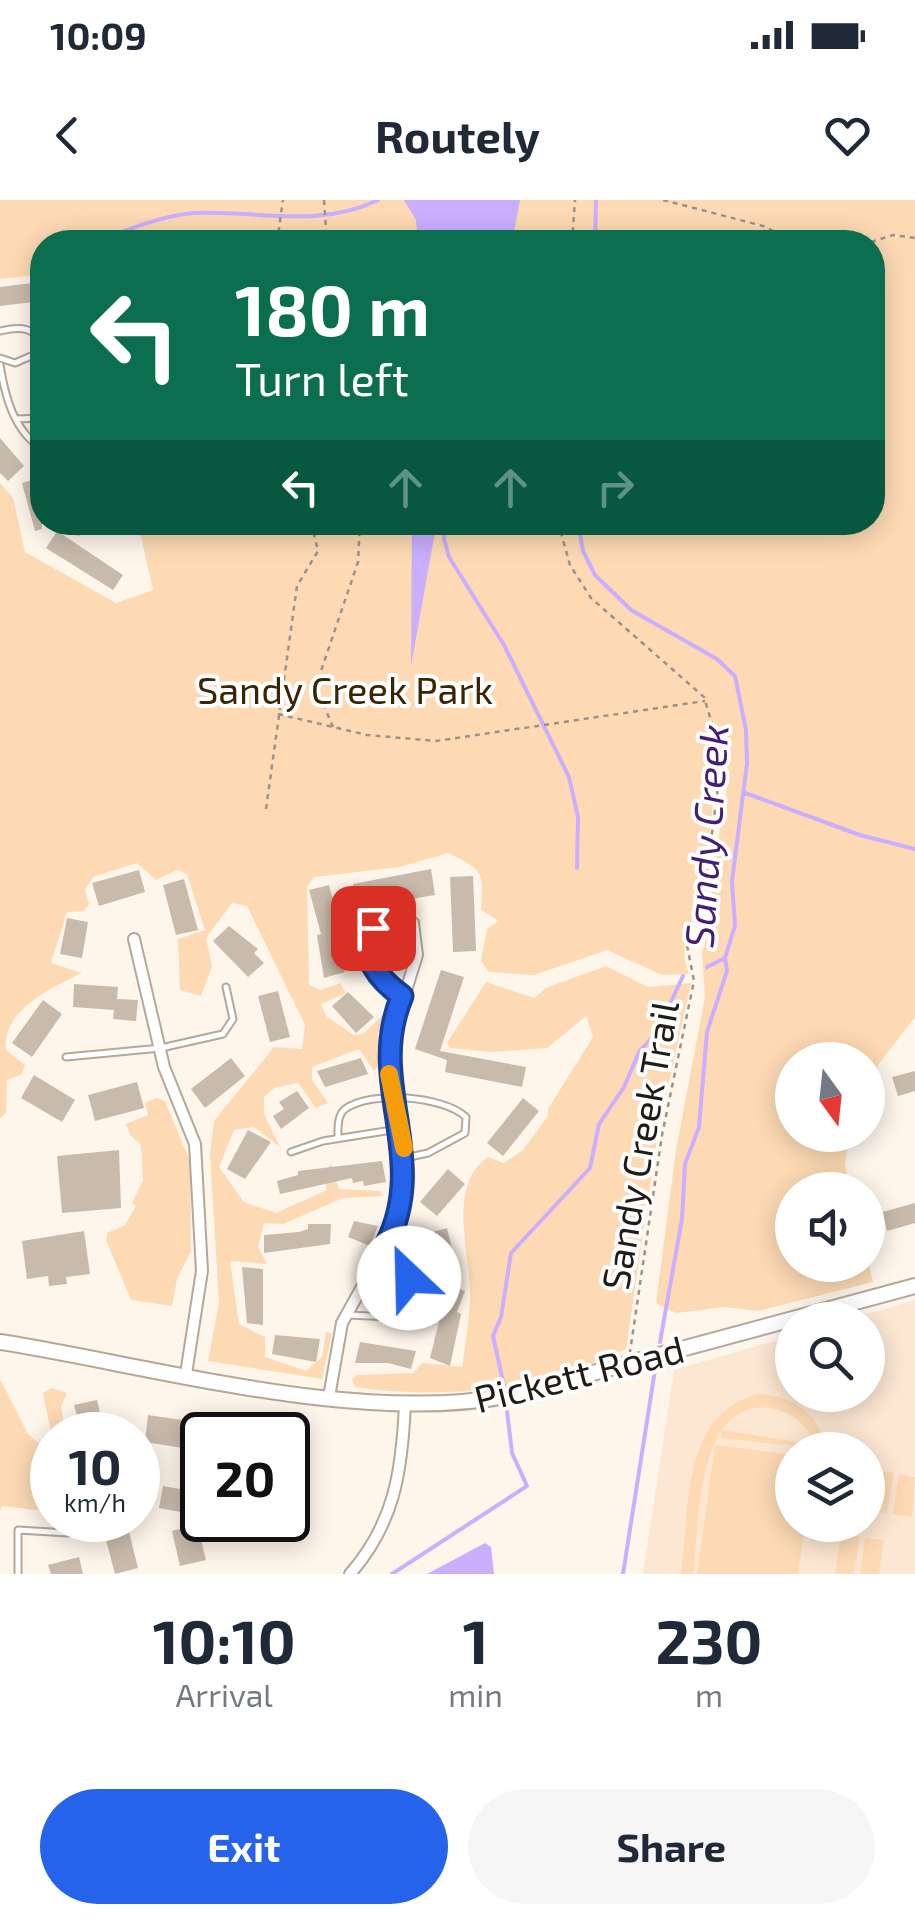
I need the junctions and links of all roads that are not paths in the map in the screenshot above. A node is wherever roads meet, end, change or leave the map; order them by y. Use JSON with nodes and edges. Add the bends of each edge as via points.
{"nodes":[{"id":1,"x":30,"y":330,"type":"edge"},
{"id":2,"x":0,"y":331,"type":"edge"},
{"id":3,"x":30,"y":356,"type":"edge"},
{"id":4,"x":0,"y":358,"type":"edge"},
{"id":5,"x":0,"y":365,"type":"edge"},
{"id":6,"x":30,"y":418,"type":"edge"},
{"id":7,"x":15,"y":419,"type":"junction"},
{"id":8,"x":30,"y":441,"type":"edge"},
{"id":9,"x":413,"y":923,"type":"joint"},
{"id":10,"x":134,"y":939,"type":"dead end"},
{"id":11,"x":226,"y":988,"type":"dead end"},
{"id":12,"x":402,"y":996,"type":"junction"},
{"id":13,"x":161,"y":1048,"type":"junction"},
{"id":14,"x":66,"y":1057,"type":"dead end"},
{"id":15,"x":393,"y":1098,"type":"junction"},
{"id":16,"x":400,"y":1129,"type":"junction"},
{"id":17,"x":338,"y":1138,"type":"junction"},
{"id":18,"x":291,"y":1152,"type":"dead end"},
{"id":19,"x":405,"y":1158,"type":"junction"},
{"id":20,"x":386,"y":1245,"type":"junction"},
{"id":21,"x":915,"y":1286,"type":"edge"},
{"id":22,"x":346,"y":1314,"type":"junction"},
{"id":23,"x":0,"y":1342,"type":"edge"},
{"id":24,"x":186,"y":1374,"type":"junction"},
{"id":25,"x":329,"y":1396,"type":"junction"},
{"id":26,"x":405,"y":1404,"type":"junction"},
{"id":27,"x":30,"y":1531,"type":"edge"},
{"id":28,"x":18,"y":1574,"type":"edge"},
{"id":29,"x":350,"y":1574,"type":"edge"}],
"edges":[{"from":1,"to":2,"type":"lane"},
{"from":3,"to":4,"type":"lane","via":[[14,363]]},
{"from":5,"to":7,"type":"lane"},
{"from":6,"to":7,"type":"lane"},
{"from":7,"to":8,"type":"lane"},
{"from":9,"to":12,"type":"street","via":[[418,955]]},
{"from":9,"to":12,"type":"lane","via":[[373,928],[368,935],[376,973]]},
{"from":10,"to":13,"type":"street"},
{"from":11,"to":13,"type":"lane","via":[[231,1028]]},
{"from":12,"to":15,"type":"street","via":[[388,1048]]},
{"from":13,"to":14,"type":"lane"},
{"from":13,"to":24,"type":"street","via":[[194,1144],[199,1183],[202,1271]]},
{"from":15,"to":16,"type":"street"},
{"from":15,"to":17,"type":"lane","via":[[346,1108]]},
{"from":15,"to":19,"type":"lane","via":[[432,1100],[466,1117],[465,1133],[453,1142]]},
{"from":16,"to":17,"type":"lane"},
{"from":16,"to":19,"type":"street"},
{"from":17,"to":18,"type":"lane"},
{"from":19,"to":20,"type":"street","via":[[403,1199]]},
{"from":20,"to":22,"type":"street"},
{"from":20,"to":22,"type":"lane","via":[[409,1278],[410,1318]]},
{"from":21,"to":26,"type":"street","name":"Pickett Road","via":[[492,1399]]},
{"from":22,"to":25,"type":"street"},
{"from":23,"to":24,"type":"street","name":"Pickett Road"},
{"from":24,"to":25,"type":"street","name":"Pickett Road"},
{"from":25,"to":26,"type":"street","name":"Pickett Road"},
{"from":26,"to":29,"type":"street","via":[[394,1504]]},
{"from":27,"to":28,"type":"lane","via":[[18,1530]]}]}
